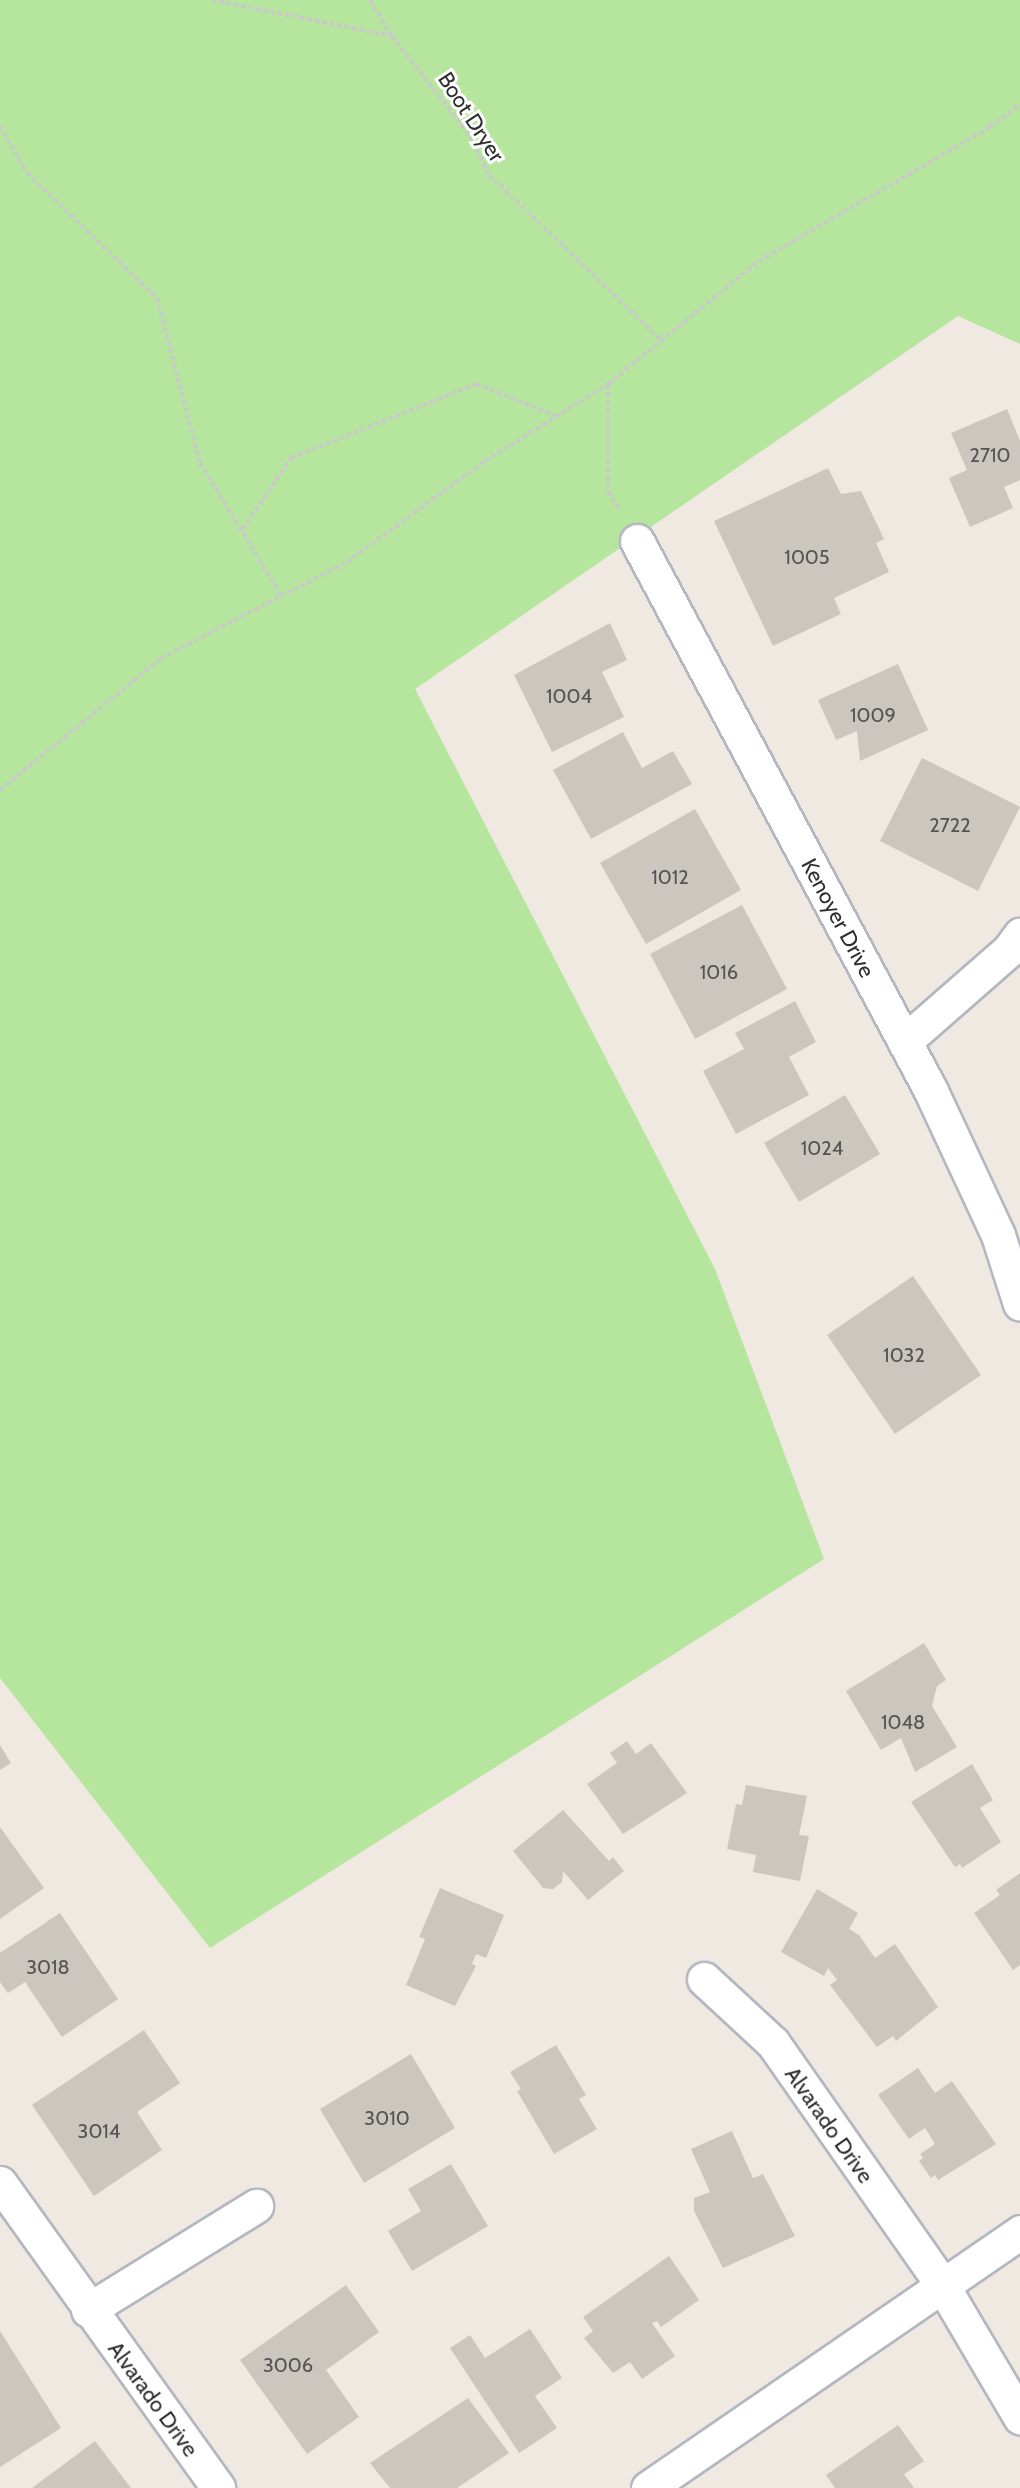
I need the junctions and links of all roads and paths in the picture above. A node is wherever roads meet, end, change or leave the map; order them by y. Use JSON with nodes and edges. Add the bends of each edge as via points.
{"nodes":[{"id":1,"x":212,"y":0,"type":"edge"},
{"id":2,"x":370,"y":0,"type":"edge"},
{"id":3,"x":392,"y":36,"type":"junction"},
{"id":4,"x":1020,"y":104,"type":"edge"},
{"id":5,"x":0,"y":126,"type":"edge"},
{"id":6,"x":660,"y":339,"type":"junction"},
{"id":7,"x":608,"y":384,"type":"junction"},
{"id":8,"x":557,"y":416,"type":"junction"},
{"id":9,"x":243,"y":529,"type":"junction"},
{"id":10,"x":637,"y":541,"type":"joint"},
{"id":11,"x":282,"y":597,"type":"junction"},
{"id":12,"x":0,"y":790,"type":"edge"},
{"id":13,"x":1020,"y":934,"type":"edge"},
{"id":14,"x":904,"y":1041,"type":"junction"},
{"id":15,"x":1020,"y":1304,"type":"edge"},
{"id":16,"x":704,"y":1978,"type":"dead end"},
{"id":17,"x":0,"y":2183,"type":"edge"},
{"id":18,"x":256,"y":2206,"type":"dead end"},
{"id":19,"x":1020,"y":2232,"type":"edge"},
{"id":20,"x":941,"y":2283,"type":"junction"},
{"id":21,"x":88,"y":2310,"type":"junction"},
{"id":22,"x":1020,"y":2417,"type":"edge"},
{"id":23,"x":218,"y":2488,"type":"edge"},
{"id":24,"x":648,"y":2488,"type":"edge"}],
"edges":[{"from":1,"to":3,"type":"path"},
{"from":2,"to":3,"type":"path","name":"Boot Dryer"},
{"from":3,"to":6,"type":"path","name":"Boot Dryer","via":[[464,127],[489,175]]},
{"from":4,"to":6,"type":"path","via":[[990,127],[759,261]]},
{"from":5,"to":9,"type":"path","via":[[27,173],[157,298],[200,463]]},
{"from":6,"to":7,"type":"path"},
{"from":7,"to":8,"type":"path"},
{"from":7,"to":10,"type":"path","via":[[608,492]]},
{"from":8,"to":9,"type":"path","via":[[476,384],[291,458]]},
{"from":8,"to":11,"type":"path","via":[[485,461],[347,562]]},
{"from":9,"to":11,"type":"path"},
{"from":10,"to":14,"type":"street","name":"Kenoyer Drive"},
{"from":11,"to":12,"type":"path","via":[[161,658]]},
{"from":13,"to":14,"type":"street","via":[[1000,958]]},
{"from":14,"to":15,"type":"street","name":"Kenoyer Drive","via":[[998,1235]]},
{"from":16,"to":20,"type":"street","name":"Alvarado Drive","via":[[773,2043]]},
{"from":17,"to":21,"type":"street","name":"Alvarado Drive"},
{"from":18,"to":21,"type":"street"},
{"from":19,"to":20,"type":"street"},
{"from":20,"to":22,"type":"street","name":"Alvarado Drive"},
{"from":20,"to":24,"type":"street"},
{"from":21,"to":23,"type":"street","name":"Alvarado Drive"}]}
